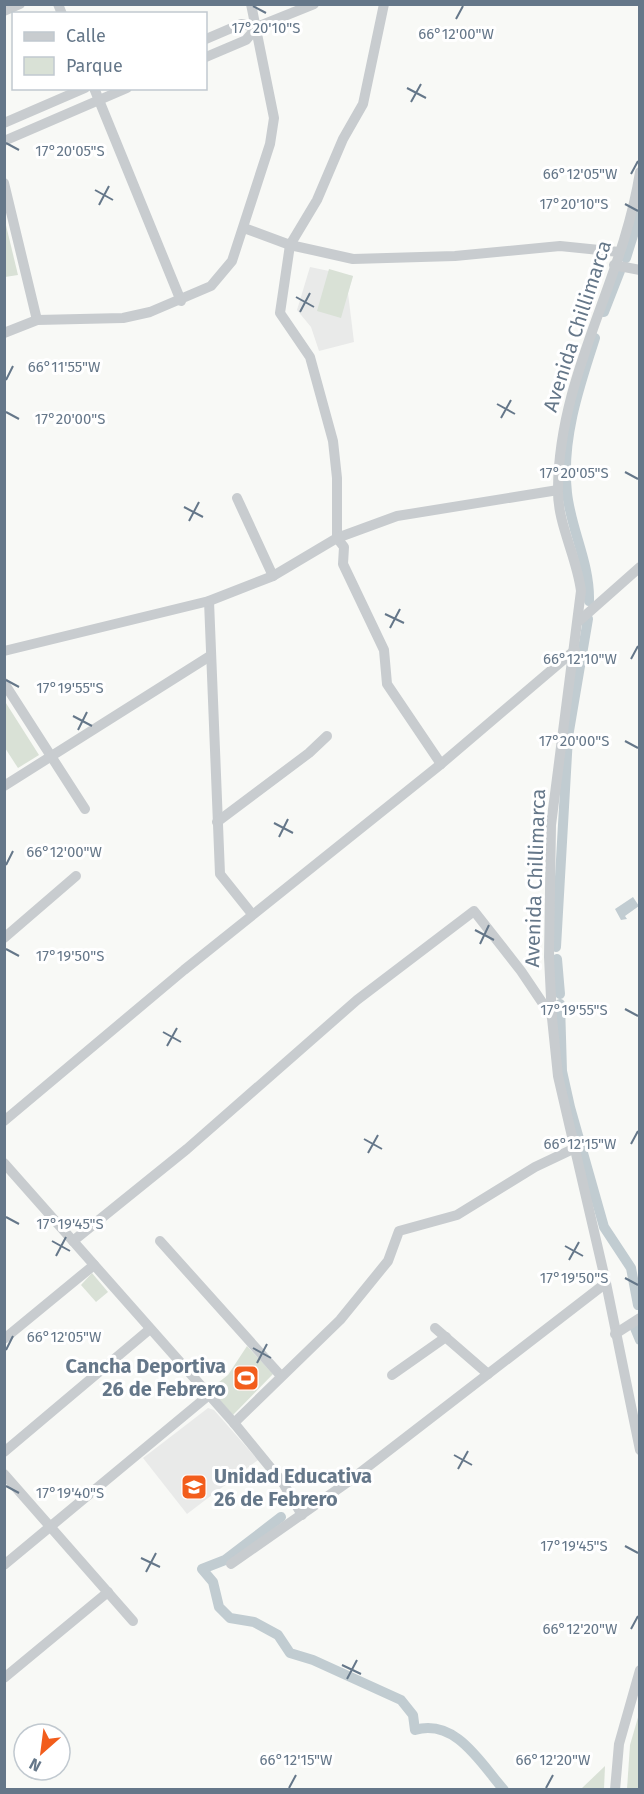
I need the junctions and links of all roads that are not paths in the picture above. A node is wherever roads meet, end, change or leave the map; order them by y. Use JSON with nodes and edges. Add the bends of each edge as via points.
{"nodes":[{"id":1,"x":20,"y":4,"type":"edge"},
{"id":2,"x":251,"y":4,"type":"edge"},
{"id":3,"x":314,"y":4,"type":"edge"},
{"id":4,"x":384,"y":4,"type":"edge"},
{"id":5,"x":4,"y":11,"type":"edge"},
{"id":6,"x":257,"y":27,"type":"junction"},
{"id":7,"x":207,"y":39,"type":"edge"},
{"id":8,"x":207,"y":57,"type":"edge"},
{"id":9,"x":80,"y":90,"type":"edge"},
{"id":10,"x":95,"y":90,"type":"edge"},
{"id":11,"x":122,"y":90,"type":"edge"},
{"id":12,"x":98,"y":100,"type":"junction"},
{"id":13,"x":4,"y":123,"type":"edge"},
{"id":14,"x":4,"y":141,"type":"edge"},
{"id":15,"x":639,"y":172,"type":"edge"},
{"id":16,"x":4,"y":183,"type":"edge"},
{"id":17,"x":244,"y":228,"type":"junction"},
{"id":18,"x":290,"y":245,"type":"junction"},
{"id":19,"x":619,"y":252,"type":"junction"},
{"id":20,"x":614,"y":265,"type":"junction"},
{"id":21,"x":639,"y":270,"type":"edge"},
{"id":22,"x":181,"y":301,"type":"junction"},
{"id":23,"x":37,"y":320,"type":"junction"},
{"id":24,"x":4,"y":333,"type":"edge"},
{"id":25,"x":558,"y":490,"type":"junction"},
{"id":26,"x":237,"y":498,"type":"dead end"},
{"id":27,"x":337,"y":538,"type":"junction"},
{"id":28,"x":639,"y":567,"type":"edge"},
{"id":29,"x":273,"y":576,"type":"junction"},
{"id":30,"x":209,"y":601,"type":"junction"},
{"id":31,"x":579,"y":621,"type":"junction"},
{"id":32,"x":575,"y":650,"type":"junction"},
{"id":33,"x":4,"y":651,"type":"edge"},
{"id":34,"x":210,"y":656,"type":"junction"},
{"id":35,"x":4,"y":683,"type":"edge"},
{"id":36,"x":327,"y":735,"type":"dead end"},
{"id":37,"x":50,"y":757,"type":"junction"},
{"id":38,"x":441,"y":764,"type":"junction"},
{"id":39,"x":4,"y":786,"type":"edge"},
{"id":40,"x":85,"y":809,"type":"dead end"},
{"id":41,"x":217,"y":822,"type":"junction"},
{"id":42,"x":76,"y":876,"type":"dead end"},
{"id":43,"x":252,"y":914,"type":"junction"},
{"id":44,"x":4,"y":938,"type":"edge"},
{"id":45,"x":552,"y":1018,"type":"junction"},
{"id":46,"x":5,"y":1118,"type":"edge"},
{"id":47,"x":573,"y":1149,"type":"junction"},
{"id":48,"x":4,"y":1163,"type":"edge"},
{"id":49,"x":73,"y":1241,"type":"junction"},
{"id":50,"x":160,"y":1241,"type":"dead end"},
{"id":51,"x":94,"y":1265,"type":"junction"},
{"id":52,"x":606,"y":1283,"type":"junction"},
{"id":53,"x":639,"y":1318,"type":"edge"},
{"id":54,"x":435,"y":1328,"type":"dead end"},
{"id":55,"x":150,"y":1329,"type":"junction"},
{"id":56,"x":615,"y":1334,"type":"junction"},
{"id":57,"x":446,"y":1337,"type":"junction"},
{"id":58,"x":4,"y":1339,"type":"edge"},
{"id":59,"x":488,"y":1374,"type":"junction"},
{"id":60,"x":281,"y":1376,"type":"junction"},
{"id":61,"x":392,"y":1376,"type":"dead end"},
{"id":62,"x":209,"y":1395,"type":"junction"},
{"id":63,"x":234,"y":1423,"type":"junction"},
{"id":64,"x":639,"y":1449,"type":"edge"},
{"id":65,"x":4,"y":1452,"type":"edge"},
{"id":66,"x":4,"y":1474,"type":"edge"},
{"id":67,"x":302,"y":1515,"type":"junction"},
{"id":68,"x":51,"y":1527,"type":"junction"},
{"id":69,"x":231,"y":1564,"type":"dead end"},
{"id":70,"x":4,"y":1565,"type":"edge"},
{"id":71,"x":108,"y":1592,"type":"junction"},
{"id":72,"x":133,"y":1621,"type":"dead end"},
{"id":73,"x":639,"y":1670,"type":"edge"},
{"id":74,"x":4,"y":1678,"type":"edge"},
{"id":75,"x":615,"y":1790,"type":"edge"}],
"edges":[{"from":1,"to":5,"type":"street"},
{"from":2,"to":6,"type":"street"},
{"from":3,"to":6,"type":"street"},
{"from":4,"to":18,"type":"street","via":[[363,104],[317,200]]},
{"from":6,"to":7,"type":"street","via":[[241,24]]},
{"from":6,"to":8,"type":"street","via":[[246,40]]},
{"from":6,"to":17,"type":"street","via":[[274,118]]},
{"from":9,"to":13,"type":"street"},
{"from":10,"to":12,"type":"street"},
{"from":11,"to":12,"type":"street"},
{"from":12,"to":14,"type":"street"},
{"from":12,"to":22,"type":"street"},
{"from":15,"to":19,"type":"street","name":"Avenida Chillimarca"},
{"from":16,"to":23,"type":"street"},
{"from":17,"to":18,"type":"street"},
{"from":17,"to":22,"type":"street","via":[[232,261],[211,286]]},
{"from":18,"to":19,"type":"street","via":[[353,259],[455,256],[560,246]]},
{"from":18,"to":27,"type":"street","via":[[280,313],[310,357],[333,441]]},
{"from":19,"to":20,"type":"street","name":"Avenida Chillimarca"},
{"from":20,"to":21,"type":"street"},
{"from":20,"to":25,"type":"street","name":"Avenida Chillimarca","via":[[569,395]]},
{"from":22,"to":23,"type":"street","via":[[123,318]]},
{"from":23,"to":24,"type":"street"},
{"from":25,"to":27,"type":"street","via":[[397,516]]},
{"from":25,"to":31,"type":"street","name":"Avenida Chillimarca","via":[[579,573]]},
{"from":26,"to":29,"type":"street"},
{"from":27,"to":29,"type":"street"},
{"from":27,"to":38,"type":"street","via":[[344,548],[343,564],[384,650],[387,684]]},
{"from":28,"to":31,"type":"street"},
{"from":29,"to":30,"type":"street"},
{"from":30,"to":33,"type":"street"},
{"from":30,"to":34,"type":"street"},
{"from":31,"to":32,"type":"street","name":"Avenida Chillimarca"},
{"from":32,"to":38,"type":"street"},
{"from":32,"to":45,"type":"street","name":"Avenida Chillimarca","via":[[551,825]]},
{"from":34,"to":37,"type":"street"},
{"from":34,"to":41,"type":"street"},
{"from":35,"to":37,"type":"street"},
{"from":36,"to":41,"type":"street"},
{"from":37,"to":39,"type":"street"},
{"from":37,"to":40,"type":"street"},
{"from":38,"to":43,"type":"street"},
{"from":41,"to":43,"type":"street","via":[[220,874]]},
{"from":42,"to":44,"type":"street"},
{"from":43,"to":46,"type":"street"},
{"from":45,"to":47,"type":"street","name":"Avenida Chillimarca","via":[[558,1076]]},
{"from":45,"to":49,"type":"street","via":[[474,911],[357,1000],[187,1149]]},
{"from":47,"to":52,"type":"street","name":"Avenida Chillimarca"},
{"from":47,"to":60,"type":"street","via":[[535,1167],[458,1215],[399,1231],[388,1261],[340,1320]]},
{"from":48,"to":49,"type":"street"},
{"from":49,"to":51,"type":"street"},
{"from":50,"to":60,"type":"street"},
{"from":51,"to":55,"type":"street"},
{"from":51,"to":58,"type":"street"},
{"from":52,"to":56,"type":"street","name":"Avenida Chillimarca"},
{"from":52,"to":59,"type":"street"},
{"from":53,"to":56,"type":"street"},
{"from":54,"to":57,"type":"street"},
{"from":55,"to":62,"type":"street"},
{"from":55,"to":65,"type":"street"},
{"from":56,"to":64,"type":"street","name":"Avenida Chillimarca"},
{"from":57,"to":59,"type":"street"},
{"from":57,"to":61,"type":"street"},
{"from":59,"to":67,"type":"street"},
{"from":60,"to":63,"type":"street"},
{"from":62,"to":63,"type":"street"},
{"from":62,"to":68,"type":"street"},
{"from":63,"to":67,"type":"street","via":[[283,1484]]},
{"from":66,"to":68,"type":"street"},
{"from":67,"to":69,"type":"street"},
{"from":68,"to":70,"type":"street"},
{"from":68,"to":71,"type":"street"},
{"from":71,"to":72,"type":"street"},
{"from":71,"to":74,"type":"street"},
{"from":73,"to":75,"type":"street","via":[[619,1744]]}]}
